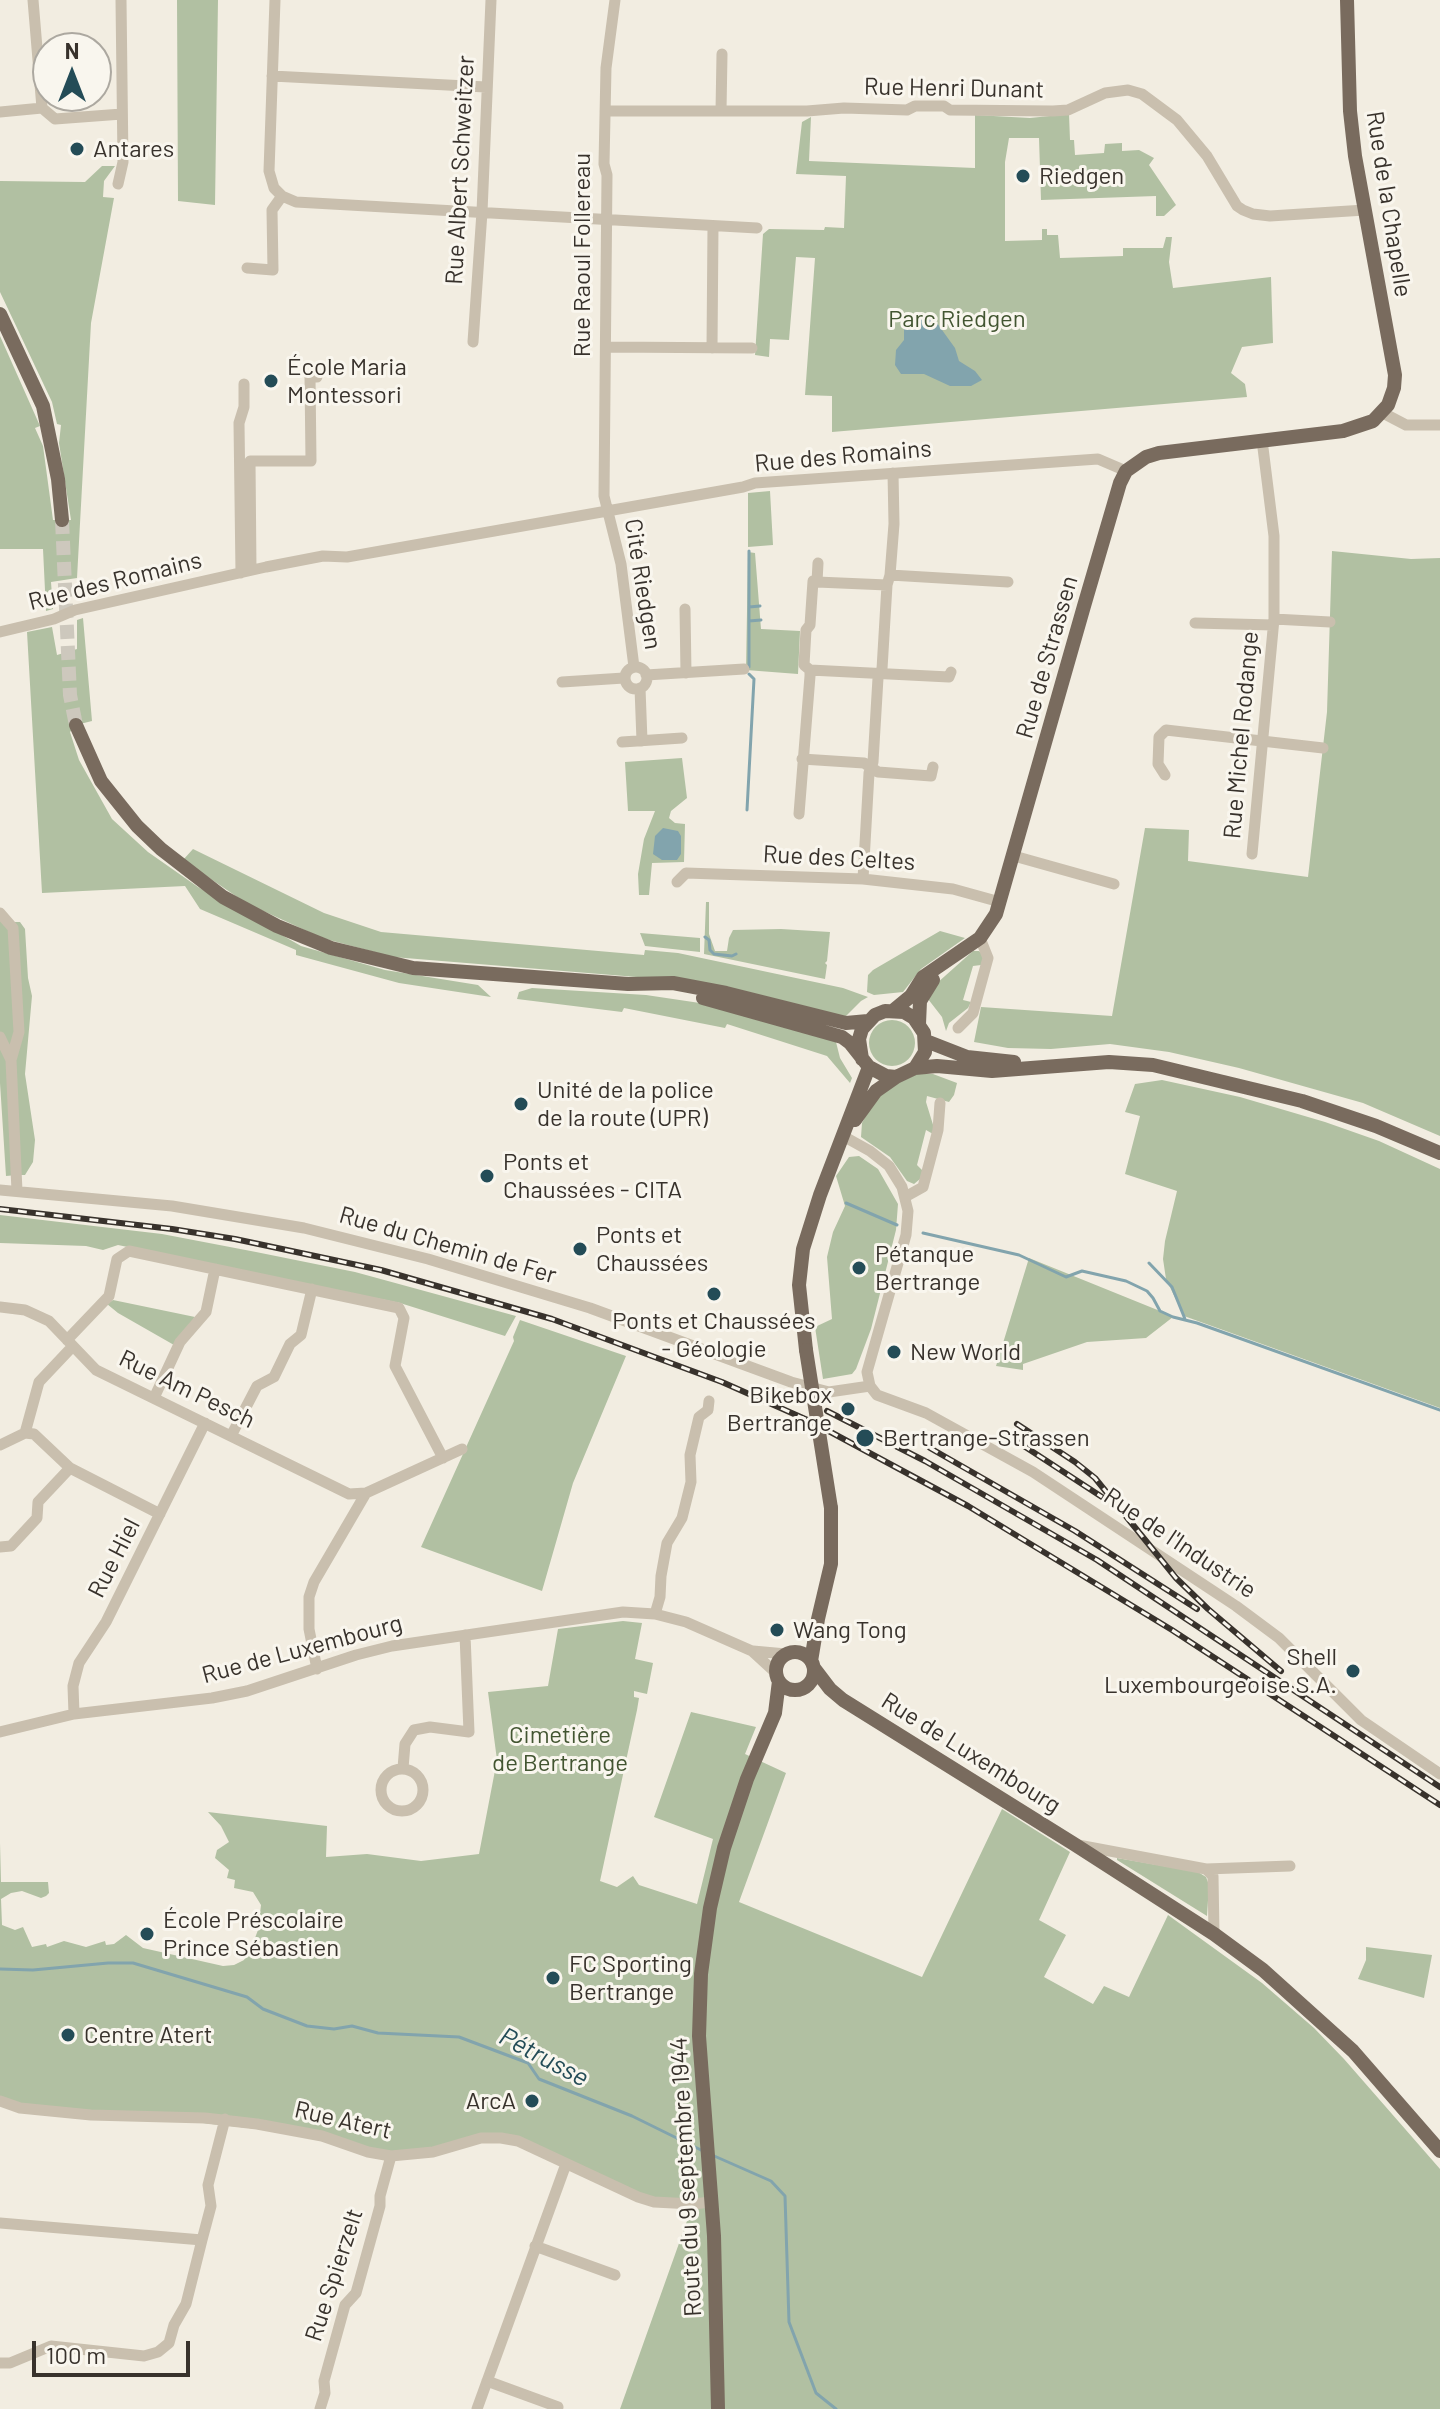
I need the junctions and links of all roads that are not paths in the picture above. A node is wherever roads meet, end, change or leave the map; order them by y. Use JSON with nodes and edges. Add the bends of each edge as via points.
{"nodes":[{"id":1,"x":33,"y":0,"type":"edge"},
{"id":2,"x":121,"y":0,"type":"edge"},
{"id":3,"x":275,"y":0,"type":"edge"},
{"id":4,"x":491,"y":0,"type":"edge"},
{"id":5,"x":615,"y":0,"type":"edge"},
{"id":6,"x":1347,"y":0,"type":"edge"},
{"id":7,"x":36,"y":32,"type":"edge"},
{"id":8,"x":722,"y":54,"type":"dead end"},
{"id":9,"x":272,"y":76,"type":"junction"},
{"id":10,"x":486,"y":87,"type":"junction"},
{"id":11,"x":32,"y":109,"type":"edge"},
{"id":12,"x":605,"y":111,"type":"junction"},
{"id":13,"x":721,"y":111,"type":"junction"},
{"id":14,"x":0,"y":112,"type":"edge"},
{"id":15,"x":47,"y":112,"type":"edge"},
{"id":16,"x":122,"y":114,"type":"junction"},
{"id":17,"x":118,"y":184,"type":"dead end"},
{"id":18,"x":282,"y":196,"type":"junction"},
{"id":19,"x":1365,"y":210,"type":"junction"},
{"id":20,"x":482,"y":212,"type":"junction"},
{"id":21,"x":607,"y":220,"type":"junction"},
{"id":22,"x":713,"y":226,"type":"junction"},
{"id":23,"x":757,"y":228,"type":"dead end"},
{"id":24,"x":247,"y":268,"type":"dead end"},
{"id":25,"x":0,"y":314,"type":"edge"},
{"id":26,"x":473,"y":342,"type":"dead end"},
{"id":27,"x":607,"y":347,"type":"junction"},
{"id":28,"x":712,"y":348,"type":"junction"},
{"id":29,"x":752,"y":348,"type":"dead end"},
{"id":30,"x":317,"y":377,"type":"dead end"},
{"id":31,"x":244,"y":384,"type":"dead end"},
{"id":32,"x":1383,"y":413,"type":"junction"},
{"id":33,"x":1440,"y":425,"type":"edge"},
{"id":34,"x":1262,"y":440,"type":"junction"},
{"id":35,"x":1126,"y":471,"type":"junction"},
{"id":36,"x":893,"y":473,"type":"junction"},
{"id":37,"x":608,"y":509,"type":"junction"},
{"id":38,"x":62,"y":520,"type":"tunnel mouth"},
{"id":39,"x":818,"y":563,"type":"dead end"},
{"id":40,"x":246,"y":572,"type":"junction"},
{"id":41,"x":889,"y":580,"type":"junction"},
{"id":42,"x":817,"y":582,"type":"junction"},
{"id":43,"x":1008,"y":582,"type":"dead end"},
{"id":44,"x":685,"y":609,"type":"dead end"},
{"id":45,"x":1274,"y":622,"type":"junction"},
{"id":46,"x":1330,"y":622,"type":"dead end"},
{"id":47,"x":1195,"y":623,"type":"dead end"},
{"id":48,"x":0,"y":632,"type":"edge"},
{"id":49,"x":634,"y":667,"type":"junction"},
{"id":50,"x":744,"y":669,"type":"dead end"},
{"id":51,"x":810,"y":670,"type":"junction"},
{"id":52,"x":951,"y":672,"type":"dead end"},
{"id":53,"x":686,"y":673,"type":"junction"},
{"id":54,"x":880,"y":673,"type":"junction"},
{"id":55,"x":646,"y":675,"type":"junction"},
{"id":56,"x":624,"y":678,"type":"junction"},
{"id":57,"x":562,"y":682,"type":"dead end"},
{"id":58,"x":640,"y":688,"type":"junction"},
{"id":59,"x":76,"y":725,"type":"tunnel mouth"},
{"id":60,"x":682,"y":738,"type":"dead end"},
{"id":61,"x":642,"y":741,"type":"junction"},
{"id":62,"x":1264,"y":741,"type":"junction"},
{"id":63,"x":622,"y":742,"type":"dead end"},
{"id":64,"x":1323,"y":748,"type":"dead end"},
{"id":65,"x":802,"y":759,"type":"junction"},
{"id":66,"x":933,"y":767,"type":"dead end"},
{"id":67,"x":871,"y":768,"type":"junction"},
{"id":68,"x":1165,"y":775,"type":"dead end"},
{"id":69,"x":799,"y":814,"type":"dead end"},
{"id":70,"x":1252,"y":854,"type":"dead end"},
{"id":71,"x":1014,"y":856,"type":"junction"},
{"id":72,"x":863,"y":879,"type":"junction"},
{"id":73,"x":677,"y":882,"type":"dead end"},
{"id":74,"x":1114,"y":884,"type":"dead end"},
{"id":75,"x":1000,"y":902,"type":"junction"},
{"id":76,"x":0,"y":913,"type":"edge"},
{"id":77,"x":980,"y":938,"type":"junction"},
{"id":78,"x":957,"y":956,"type":"junction"},
{"id":79,"x":628,"y":984,"type":"junction"},
{"id":80,"x":894,"y":1010,"type":"junction"},
{"id":81,"x":868,"y":1021,"type":"junction"},
{"id":82,"x":919,"y":1024,"type":"junction"},
{"id":83,"x":958,"y":1028,"type":"dead end"},
{"id":84,"x":0,"y":1037,"type":"edge"},
{"id":85,"x":926,"y":1041,"type":"junction"},
{"id":86,"x":11,"y":1060,"type":"junction"},
{"id":87,"x":866,"y":1063,"type":"junction"},
{"id":88,"x":1060,"y":1066,"type":"junction"},
{"id":89,"x":915,"y":1068,"type":"junction"},
{"id":90,"x":896,"y":1077,"type":"junction"},
{"id":91,"x":940,"y":1103,"type":"dead end"},
{"id":92,"x":843,"y":1136,"type":"junction"},
{"id":93,"x":1440,"y":1153,"type":"edge"},
{"id":94,"x":0,"y":1190,"type":"edge"},
{"id":95,"x":17,"y":1191,"type":"junction"},
{"id":96,"x":905,"y":1197,"type":"junction"},
{"id":97,"x":215,"y":1269,"type":"junction"},
{"id":98,"x":312,"y":1289,"type":"junction"},
{"id":99,"x":0,"y":1307,"type":"edge"},
{"id":100,"x":70,"y":1343,"type":"junction"},
{"id":101,"x":870,"y":1386,"type":"junction"},
{"id":102,"x":154,"y":1398,"type":"junction"},
{"id":103,"x":709,"y":1401,"type":"dead end"},
{"id":104,"x":205,"y":1423,"type":"junction"},
{"id":105,"x":25,"y":1433,"type":"junction"},
{"id":106,"x":231,"y":1436,"type":"junction"},
{"id":107,"x":0,"y":1445,"type":"edge"},
{"id":108,"x":462,"y":1449,"type":"dead end"},
{"id":109,"x":443,"y":1458,"type":"junction"},
{"id":110,"x":70,"y":1468,"type":"junction"},
{"id":111,"x":366,"y":1493,"type":"junction"},
{"id":112,"x":160,"y":1514,"type":"junction"},
{"id":113,"x":0,"y":1549,"type":"edge"},
{"id":114,"x":655,"y":1614,"type":"junction"},
{"id":115,"x":818,"y":1619,"type":"junction"},
{"id":116,"x":465,"y":1635,"type":"junction"},
{"id":117,"x":752,"y":1651,"type":"junction"},
{"id":118,"x":789,"y":1653,"type":"junction"},
{"id":119,"x":813,"y":1665,"type":"junction"},
{"id":120,"x":317,"y":1669,"type":"junction"},
{"id":121,"x":778,"y":1677,"type":"junction"},
{"id":122,"x":798,"y":1689,"type":"junction"},
{"id":123,"x":843,"y":1700,"type":"junction"},
{"id":124,"x":775,"y":1713,"type":"junction"},
{"id":125,"x":74,"y":1714,"type":"junction"},
{"id":126,"x":2,"y":1731,"type":"edge"},
{"id":127,"x":403,"y":1768,"type":"dead end"},
{"id":128,"x":1440,"y":1774,"type":"edge"},
{"id":129,"x":1074,"y":1844,"type":"junction"},
{"id":130,"x":1290,"y":1866,"type":"dead end"},
{"id":131,"x":1206,"y":1869,"type":"junction"},
{"id":132,"x":1214,"y":1934,"type":"junction"},
{"id":133,"x":0,"y":2101,"type":"edge"},
{"id":134,"x":225,"y":2119,"type":"junction"},
{"id":135,"x":1440,"y":2151,"type":"edge"},
{"id":136,"x":391,"y":2156,"type":"junction"},
{"id":137,"x":566,"y":2164,"type":"junction"},
{"id":138,"x":711,"y":2202,"type":"junction"},
{"id":139,"x":0,"y":2223,"type":"edge"},
{"id":140,"x":202,"y":2240,"type":"junction"},
{"id":141,"x":535,"y":2246,"type":"junction"},
{"id":142,"x":615,"y":2275,"type":"dead end"},
{"id":143,"x":0,"y":2363,"type":"edge"},
{"id":144,"x":487,"y":2381,"type":"junction"},
{"id":145,"x":558,"y":2407,"type":"edge"},
{"id":146,"x":320,"y":2409,"type":"edge"},
{"id":147,"x":477,"y":2409,"type":"edge"},
{"id":148,"x":718,"y":2409,"type":"edge"}],
"edges":[{"from":1,"to":7,"type":"street"},
{"from":2,"to":16,"type":"street"},
{"from":3,"to":9,"type":"street"},
{"from":4,"to":10,"type":"street","name":"Rue Albert Schweitzer"},
{"from":5,"to":12,"type":"street","name":"Rue Raoul Follereau"},
{"from":6,"to":19,"type":"main road","name":"Rue de la Chapelle","via":[[1350,111]]},
{"from":8,"to":13,"type":"street"},
{"from":9,"to":10,"type":"street"},
{"from":9,"to":18,"type":"street","via":[[269,171]]},
{"from":10,"to":20,"type":"street","name":"Rue Albert Schweitzer"},
{"from":11,"to":14,"type":"street"},
{"from":12,"to":13,"type":"street","name":"Rue Henri Dunant"},
{"from":12,"to":21,"type":"street","name":"Rue Raoul Follereau"},
{"from":13,"to":19,"type":"street","name":"Rue Henri Dunant","via":[[915,106],[1053,111],[1128,90],[1177,120],[1243,210],[1270,216]]},
{"from":15,"to":16,"type":"street","via":[[55,119]]},
{"from":16,"to":17,"type":"street"},
{"from":18,"to":20,"type":"street","via":[[296,202]]},
{"from":18,"to":24,"type":"street","via":[[272,210],[273,270]]},
{"from":19,"to":32,"type":"main road","name":"Rue de la Chapelle","via":[[1395,375]]},
{"from":20,"to":21,"type":"street"},
{"from":20,"to":26,"type":"street","name":"Rue Albert Schweitzer"},
{"from":21,"to":22,"type":"street"},
{"from":21,"to":27,"type":"street","name":"Rue Raoul Follereau"},
{"from":22,"to":23,"type":"street"},
{"from":22,"to":28,"type":"street"},
{"from":25,"to":38,"type":"main road","via":[[43,406]]},
{"from":27,"to":28,"type":"street"},
{"from":27,"to":37,"type":"street","name":"Rue Raoul Follereau"},
{"from":28,"to":29,"type":"street"},
{"from":30,"to":40,"type":"street","via":[[310,377],[311,461],[250,461]]},
{"from":31,"to":40,"type":"street","name":"Rue des Romains","via":[[239,423]]},
{"from":32,"to":33,"type":"street","via":[[1413,427]]},
{"from":32,"to":34,"type":"main road","via":[[1343,431]]},
{"from":34,"to":35,"type":"main road","via":[[1159,453]]},
{"from":34,"to":45,"type":"street","name":"Rue Michel Rodange","via":[[1274,536]]},
{"from":35,"to":36,"type":"street","name":"Rue des Romains","via":[[1098,459]]},
{"from":35,"to":71,"type":"main road","name":"Rue de Strassen"},
{"from":36,"to":37,"type":"street","name":"Rue des Romains","via":[[755,483]]},
{"from":36,"to":41,"type":"street"},
{"from":37,"to":40,"type":"street","name":"Rue des Romains"},
{"from":37,"to":49,"type":"street","name":"Cité Riedgen"},
{"from":39,"to":42,"type":"street"},
{"from":40,"to":48,"type":"street","name":"Rue des Romains"},
{"from":41,"to":42,"type":"street"},
{"from":41,"to":43,"type":"street"},
{"from":41,"to":54,"type":"street"},
{"from":42,"to":51,"type":"street","via":[[813,581],[806,630],[804,665]]},
{"from":44,"to":53,"type":"street","name":"Cité Riedgen"},
{"from":45,"to":46,"type":"street","name":"Rue Michel Rodange"},
{"from":45,"to":47,"type":"street"},
{"from":45,"to":62,"type":"street","name":"Rue Michel Rodange"},
{"from":49,"to":55,"type":"street","name":"Cité Riedgen"},
{"from":49,"to":56,"type":"street","name":"Cité Riedgen"},
{"from":50,"to":53,"type":"street","name":"Cité Riedgen"},
{"from":51,"to":54,"type":"street"},
{"from":51,"to":65,"type":"street"},
{"from":52,"to":54,"type":"street","via":[[949,677]]},
{"from":53,"to":55,"type":"street","name":"Cité Riedgen"},
{"from":54,"to":67,"type":"street"},
{"from":55,"to":58,"type":"street","name":"Cité Riedgen"},
{"from":56,"to":57,"type":"street","name":"Cité Riedgen"},
{"from":56,"to":58,"type":"street","name":"Cité Riedgen","via":[[629,687]]},
{"from":58,"to":61,"type":"street","name":"Cité Riedgen"},
{"from":59,"to":79,"type":"main road","via":[[101,781],[137,826],[223,897],[277,926],[331,948],[413,968]]},
{"from":60,"to":61,"type":"street"},
{"from":61,"to":63,"type":"street"},
{"from":62,"to":64,"type":"street"},
{"from":62,"to":68,"type":"street","via":[[1166,730],[1159,737],[1158,764]]},
{"from":62,"to":70,"type":"street","name":"Rue Michel Rodange"},
{"from":65,"to":67,"type":"street","via":[[864,763]]},
{"from":65,"to":69,"type":"street"},
{"from":66,"to":67,"type":"street","via":[[931,776]]},
{"from":67,"to":72,"type":"street"},
{"from":71,"to":74,"type":"street"},
{"from":71,"to":75,"type":"main road","name":"Rue de Strassen"},
{"from":72,"to":73,"type":"street","name":"Rue des Celtes","via":[[686,873]]},
{"from":72,"to":75,"type":"street","name":"Rue des Celtes","via":[[953,889]]},
{"from":75,"to":77,"type":"main road","name":"Rue de Strassen"},
{"from":76,"to":86,"type":"street","via":[[13,928],[19,1032]]},
{"from":77,"to":78,"type":"main road","name":"Rue de Strassen"},
{"from":77,"to":83,"type":"street","via":[[988,958],[973,1013]]},
{"from":78,"to":80,"type":"main road","name":"Rue de Strassen","via":[[923,977]]},
{"from":78,"to":82,"type":"main road","name":"Rue de Strassen","via":[[927,988],[920,1001]]},
{"from":79,"to":81,"type":"main road","via":[[673,983],[846,1023]]},
{"from":79,"to":87,"type":"main road","via":[[726,1003],[842,1037]]},
{"from":80,"to":81,"type":"main road"},
{"from":80,"to":82,"type":"main road"},
{"from":81,"to":87,"type":"main road","via":[[859,1039]]},
{"from":82,"to":85,"type":"main road"},
{"from":84,"to":86,"type":"street"},
{"from":85,"to":88,"type":"main road","via":[[967,1057]]},
{"from":85,"to":89,"type":"main road"},
{"from":86,"to":95,"type":"street"},
{"from":87,"to":90,"type":"main road"},
{"from":87,"to":92,"type":"main road"},
{"from":88,"to":89,"type":"main road","via":[[992,1071]]},
{"from":88,"to":93,"type":"main road","via":[[1131,1063],[1195,1074],[1338,1113]]},
{"from":89,"to":90,"type":"main road"},
{"from":90,"to":92,"type":"main road","via":[[876,1091]]},
{"from":91,"to":96,"type":"street","via":[[923,1187]]},
{"from":92,"to":96,"type":"street","via":[[889,1166]]},
{"from":92,"to":115,"type":"main road","bridge":true,"via":[[803,1249],[799,1285],[831,1508],[831,1564]]},
{"from":94,"to":95,"type":"street","name":"Rue du Chemin de Fer"},
{"from":95,"to":101,"type":"street","name":"Rue du Chemin de Fer","via":[[196,1209],[334,1235],[590,1308],[791,1382],[829,1392]]},
{"from":96,"to":101,"type":"street","via":[[906,1235],[867,1372]]},
{"from":97,"to":98,"type":"street"},
{"from":97,"to":100,"type":"street","via":[[129,1251],[117,1259],[109,1296]]},
{"from":97,"to":102,"type":"street","via":[[206,1312],[180,1342]]},
{"from":98,"to":106,"type":"street","via":[[301,1335],[290,1344],[274,1377],[257,1386]]},
{"from":98,"to":109,"type":"street","via":[[399,1308],[404,1318],[395,1366]]},
{"from":99,"to":100,"type":"street","name":"Rue Am Pesch","via":[[49,1321]]},
{"from":100,"to":102,"type":"street","name":"Rue Am Pesch","via":[[96,1370]]},
{"from":100,"to":105,"type":"street","via":[[39,1382]]},
{"from":101,"to":128,"type":"street","name":"Rue de l'Industrie","via":[[877,1395],[926,1413],[1033,1472],[1236,1606],[1279,1638],[1361,1720]]},
{"from":102,"to":104,"type":"street","name":"Rue Am Pesch"},
{"from":103,"to":114,"type":"street","via":[[699,1417],[690,1455],[691,1482],[682,1518],[667,1543]]},
{"from":104,"to":106,"type":"street","name":"Rue Am Pesch"},
{"from":104,"to":112,"type":"street","name":"Rue Hiel"},
{"from":105,"to":107,"type":"street"},
{"from":105,"to":110,"type":"street","via":[[41,1439]]},
{"from":106,"to":111,"type":"street","name":"Rue Am Pesch","via":[[349,1494]]},
{"from":108,"to":109,"type":"street"},
{"from":109,"to":111,"type":"street"},
{"from":110,"to":112,"type":"street"},
{"from":110,"to":113,"type":"street","via":[[38,1502],[37,1518],[11,1546]]},
{"from":111,"to":120,"type":"street","via":[[309,1597]]},
{"from":112,"to":125,"type":"street","name":"Rue Hiel","via":[[106,1622],[79,1663]]},
{"from":114,"to":116,"type":"street","name":"Rue de Luxembourg","via":[[623,1612]]},
{"from":114,"to":117,"type":"street","name":"Rue de Luxembourg"},
{"from":115,"to":118,"type":"main road"},
{"from":115,"to":119,"type":"main road"},
{"from":116,"to":120,"type":"street","name":"Rue de Luxembourg","via":[[392,1646]]},
{"from":116,"to":127,"type":"street","via":[[469,1732],[414,1730],[405,1744]]},
{"from":117,"to":118,"type":"street","name":"Rue de Luxembourg"},
{"from":117,"to":121,"type":"street","name":"Rue de Luxembourg"},
{"from":118,"to":119,"type":"main road","via":[[803,1654]]},
{"from":118,"to":121,"type":"main road","via":[[777,1666]]},
{"from":119,"to":122,"type":"main road","via":[[812,1680]]},
{"from":119,"to":123,"type":"main road","name":"Rue de Luxembourg"},
{"from":120,"to":125,"type":"street","name":"Rue de Luxembourg","via":[[212,1698]]},
{"from":121,"to":122,"type":"main road"},
{"from":121,"to":124,"type":"main road","name":"Route du 9 septembre 1944"},
{"from":122,"to":123,"type":"main road","name":"Rue de Luxembourg"},
{"from":122,"to":124,"type":"main road","name":"Route du 9 septembre 1944"},
{"from":123,"to":129,"type":"main road","name":"Rue de Luxembourg"},
{"from":124,"to":138,"type":"main road","name":"Route du 9 septembre 1944","via":[[724,1848],[701,1974],[699,2036]]},
{"from":125,"to":126,"type":"street","name":"Rue de Luxembourg"},
{"from":129,"to":131,"type":"street","name":"Rue de Luxembourg"},
{"from":129,"to":132,"type":"main road","name":"Rue de Luxembourg"},
{"from":130,"to":131,"type":"street","name":"Rue de Luxembourg"},
{"from":131,"to":132,"type":"street","via":[[1213,1876]]},
{"from":132,"to":135,"type":"main road","name":"Rue de Luxembourg","via":[[1321,2020]]},
{"from":133,"to":134,"type":"street","name":"Rue Atert","via":[[91,2115]]},
{"from":134,"to":136,"type":"street","name":"Rue Atert","via":[[322,2136]]},
{"from":134,"to":140,"type":"street","via":[[208,2185],[211,2206]]},
{"from":136,"to":137,"type":"street","name":"Rue Atert","via":[[501,2138]]},
{"from":136,"to":146,"type":"street","name":"Rue Spierzelt","via":[[356,2293],[345,2305]]},
{"from":137,"to":138,"type":"street","name":"Rue Atert","via":[[654,2202]]},
{"from":137,"to":141,"type":"street"},
{"from":138,"to":148,"type":"main road","name":"Route du 9 septembre 1944"},
{"from":139,"to":140,"type":"street"},
{"from":140,"to":143,"type":"street","via":[[186,2304],[169,2343],[158,2352],[144,2356],[51,2346]]},
{"from":141,"to":142,"type":"street"},
{"from":141,"to":144,"type":"street"},
{"from":144,"to":145,"type":"street"},
{"from":144,"to":147,"type":"street"}]}
